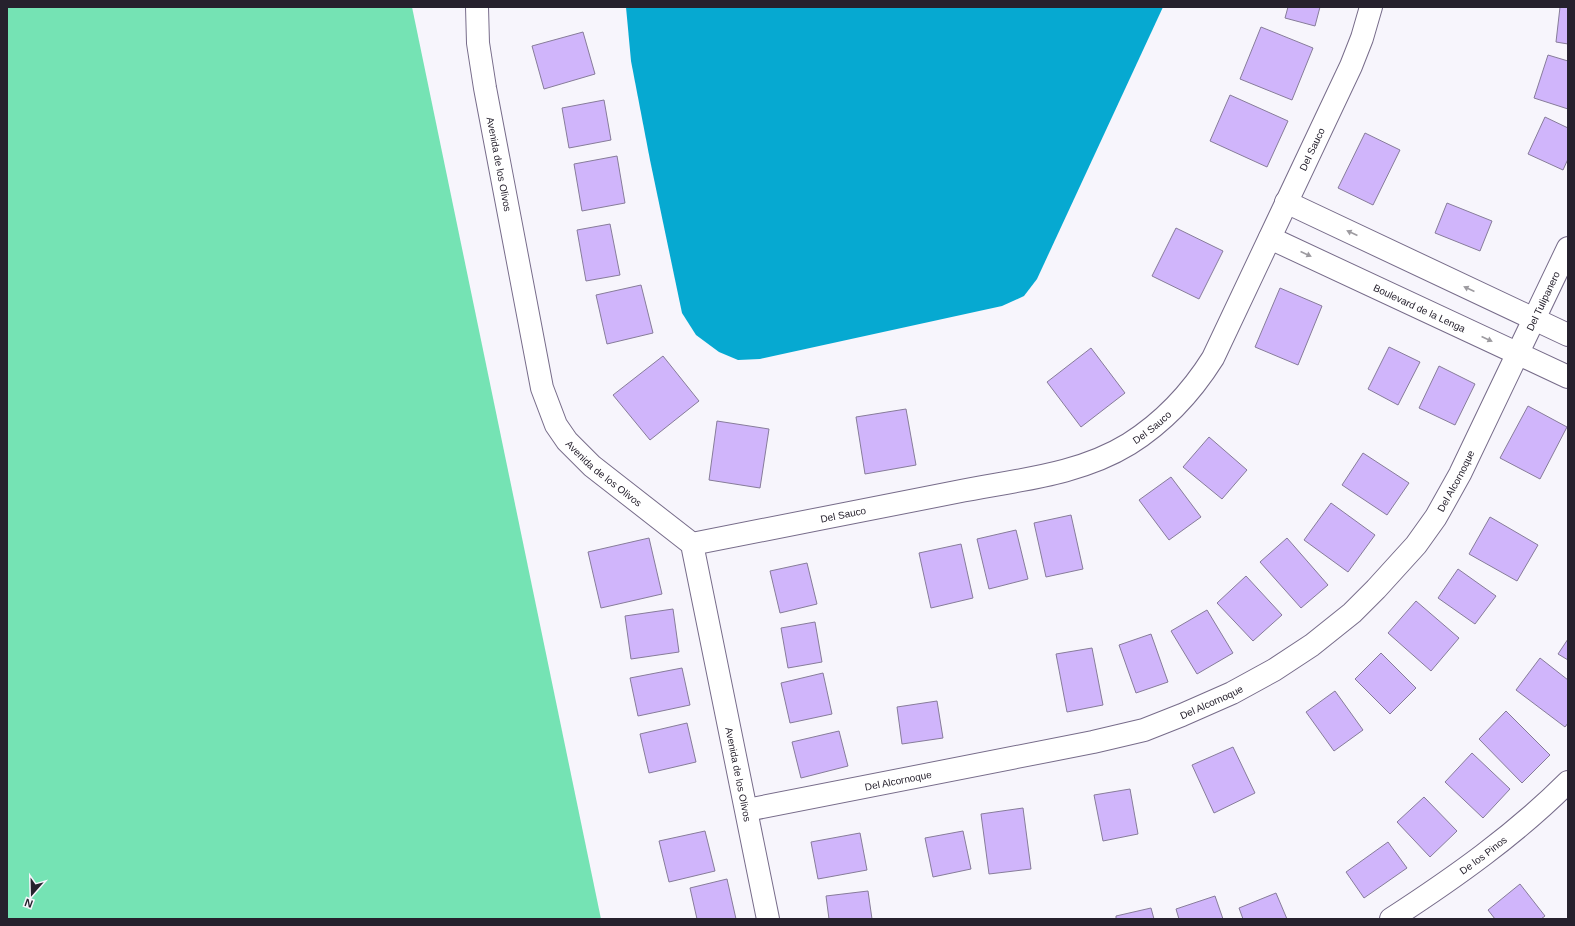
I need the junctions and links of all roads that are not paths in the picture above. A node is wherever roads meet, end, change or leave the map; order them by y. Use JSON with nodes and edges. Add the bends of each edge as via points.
{"nodes":[{"id":1,"x":477,"y":7,"type":"edge"},
{"id":2,"x":1371,"y":7,"type":"edge"},
{"id":3,"x":1286,"y":202,"type":"junction"},
{"id":4,"x":1270,"y":238,"type":"junction"},
{"id":5,"x":1568,"y":248,"type":"edge"},
{"id":6,"x":1535,"y":320,"type":"junction"},
{"id":7,"x":1568,"y":335,"type":"edge"},
{"id":8,"x":1518,"y":354,"type":"junction"},
{"id":9,"x":1568,"y":377,"type":"edge"},
{"id":10,"x":692,"y":544,"type":"junction"},
{"id":11,"x":1568,"y":782,"type":"edge"},
{"id":12,"x":747,"y":810,"type":"junction"},
{"id":13,"x":768,"y":919,"type":"edge"},
{"id":14,"x":1391,"y":919,"type":"edge"}],
"edges":[{"from":1,"to":10,"type":"street","name":"Avenida de los Olivos","via":[[478,43],[485,88],[542,388],[548,406],[556,425],[567,441],[592,466]]},
{"from":2,"to":3,"type":"street","name":"Del Sauco","via":[[1351,66]]},
{"from":3,"to":4,"type":"street","name":"Del Sauco"},
{"from":6,"to":3,"type":"street","one_way":true},
{"from":4,"to":8,"type":"street","name":"Boulevard de la Lenga","one_way":true},
{"from":4,"to":10,"type":"street","name":"Del Sauco","via":[[1213,358],[1202,375],[1173,409],[1129,444],[1086,464],[1048,475]]},
{"from":5,"to":6,"type":"street","name":"Del Tulipanero"},
{"from":6,"to":7,"type":"street"},
{"from":6,"to":8,"type":"street","name":"Del Tulipanero"},
{"from":8,"to":9,"type":"street","name":"Boulevard de la Lenga"},
{"from":8,"to":12,"type":"street","name":"Del Alcornoque","via":[[1460,474],[1436,517],[1416,545],[1352,613],[1312,645],[1274,670],[1232,693],[1144,730]]},
{"from":10,"to":12,"type":"street","name":"Avenida de los Olivos"},
{"from":11,"to":14,"type":"street","name":"De los Pinos","via":[[1486,854]]},
{"from":12,"to":13,"type":"street","name":"Avenida de los Olivos"}]}
